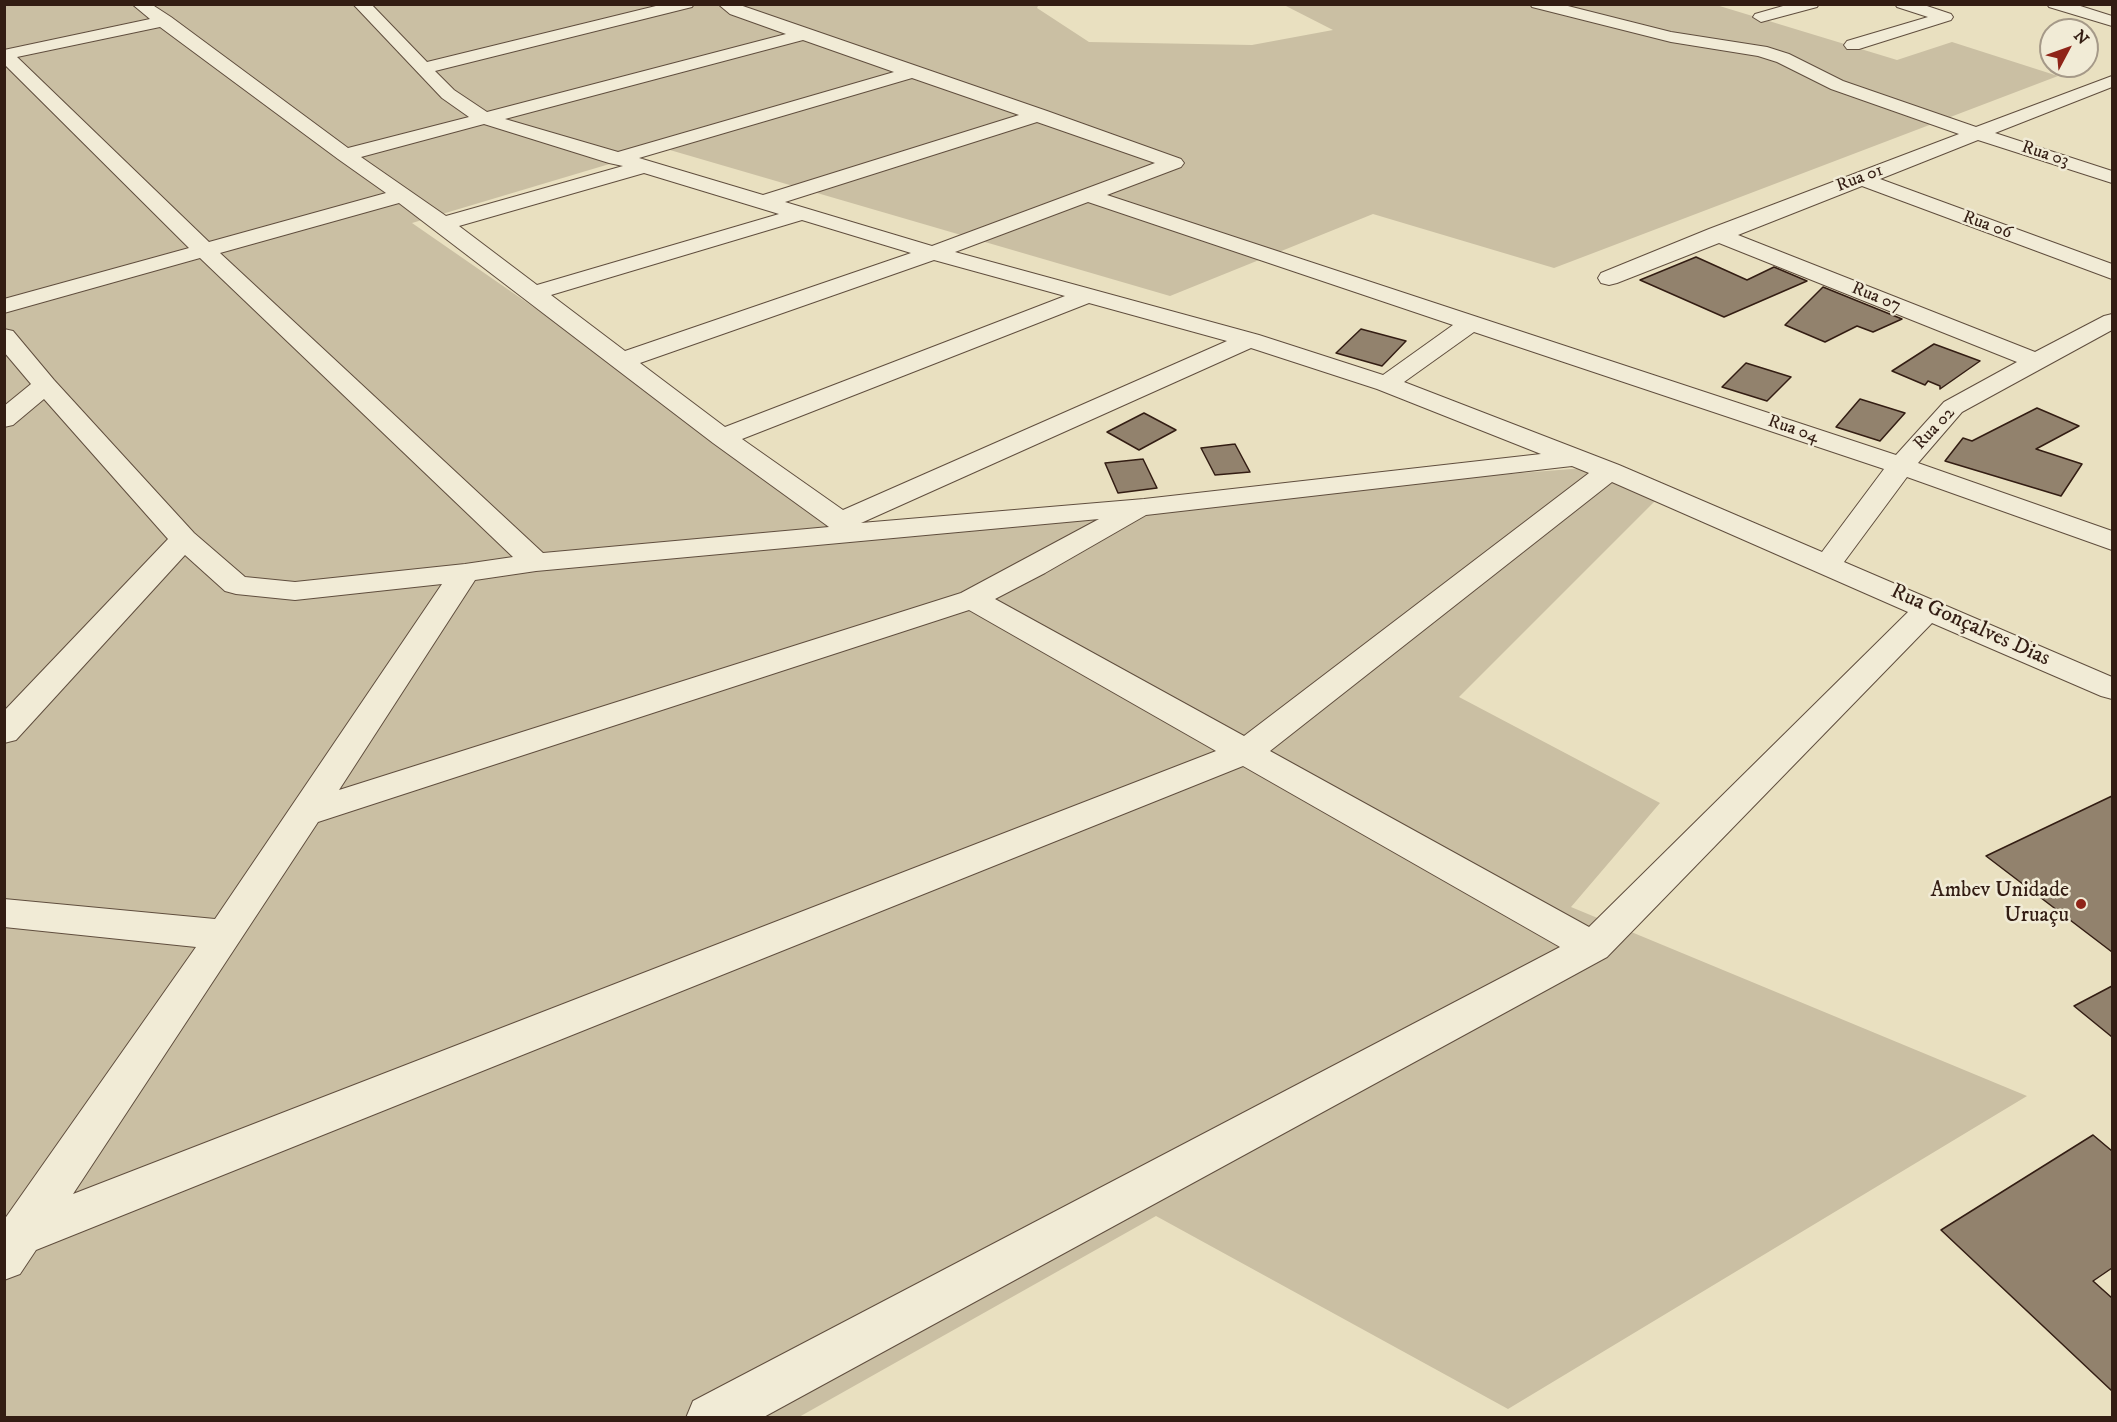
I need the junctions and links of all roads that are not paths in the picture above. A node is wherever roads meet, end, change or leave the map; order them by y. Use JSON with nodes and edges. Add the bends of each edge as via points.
{"nodes":[{"id":1,"x":140,"y":4,"type":"edge"},
{"id":2,"x":361,"y":4,"type":"edge"},
{"id":3,"x":686,"y":4,"type":"edge"},
{"id":4,"x":726,"y":4,"type":"edge"},
{"id":5,"x":1538,"y":4,"type":"edge"},
{"id":6,"x":1811,"y":4,"type":"edge"},
{"id":7,"x":1904,"y":4,"type":"edge"},
{"id":8,"x":2055,"y":4,"type":"edge"},
{"id":9,"x":574,"y":12,"type":"dead end"},
{"id":10,"x":1761,"y":17,"type":"dead end"},
{"id":11,"x":165,"y":21,"type":"junction"},
{"id":12,"x":2112,"y":21,"type":"edge"},
{"id":13,"x":592,"y":26,"type":"junction"},
{"id":14,"x":804,"y":34,"type":"junction"},
{"id":15,"x":1853,"y":45,"type":"dead end"},
{"id":16,"x":5,"y":55,"type":"edge"},
{"id":17,"x":424,"y":68,"type":"junction"},
{"id":18,"x":916,"y":72,"type":"junction"},
{"id":19,"x":2112,"y":81,"type":"edge"},
{"id":20,"x":2103,"y":91,"type":"edge"},
{"id":21,"x":1040,"y":115,"type":"junction"},
{"id":22,"x":483,"y":118,"type":"junction"},
{"id":23,"x":1977,"y":134,"type":"junction"},
{"id":24,"x":345,"y":155,"type":"junction"},
{"id":25,"x":616,"y":159,"type":"junction"},
{"id":26,"x":642,"y":167,"type":"junction"},
{"id":27,"x":2112,"y":177,"type":"edge"},
{"id":28,"x":1861,"y":179,"type":"junction"},
{"id":29,"x":403,"y":195,"type":"junction"},
{"id":30,"x":1090,"y":196,"type":"junction"},
{"id":31,"x":764,"y":202,"type":"junction"},
{"id":32,"x":801,"y":214,"type":"junction"},
{"id":33,"x":443,"y":224,"type":"junction"},
{"id":34,"x":1717,"y":234,"type":"junction"},
{"id":35,"x":205,"y":251,"type":"junction"},
{"id":36,"x":933,"y":253,"type":"junction"},
{"id":37,"x":2112,"y":272,"type":"edge"},
{"id":38,"x":1609,"y":278,"type":"dead end"},
{"id":39,"x":533,"y":293,"type":"junction"},
{"id":40,"x":1087,"y":296,"type":"junction"},
{"id":41,"x":4,"y":306,"type":"edge"},
{"id":42,"x":2112,"y":321,"type":"edge"},
{"id":43,"x":1472,"y":322,"type":"junction"},
{"id":44,"x":1250,"y":340,"type":"junction"},
{"id":45,"x":8,"y":345,"type":"edge"},
{"id":46,"x":624,"y":360,"type":"junction"},
{"id":47,"x":2035,"y":361,"type":"junction"},
{"id":48,"x":1386,"y":384,"type":"junction"},
{"id":49,"x":45,"y":385,"type":"junction"},
{"id":50,"x":4,"y":419,"type":"edge"},
{"id":51,"x":722,"y":436,"type":"junction"},
{"id":52,"x":1572,"y":458,"type":"junction"},
{"id":53,"x":1901,"y":466,"type":"junction"},
{"id":54,"x":1609,"y":471,"type":"junction"},
{"id":55,"x":1144,"y":507,"type":"junction"},
{"id":56,"x":849,"y":526,"type":"junction"},
{"id":57,"x":184,"y":540,"type":"junction"},
{"id":58,"x":2112,"y":541,"type":"edge"},
{"id":59,"x":536,"y":562,"type":"junction"},
{"id":60,"x":1828,"y":564,"type":"junction"},
{"id":61,"x":465,"y":573,"type":"junction"},
{"id":62,"x":972,"y":599,"type":"junction"},
{"id":63,"x":1929,"y":608,"type":"junction"},
{"id":64,"x":2112,"y":689,"type":"edge"},
{"id":65,"x":4,"y":732,"type":"edge"},
{"id":66,"x":1246,"y":752,"type":"junction"},
{"id":67,"x":304,"y":814,"type":"junction"},
{"id":68,"x":4,"y":913,"type":"edge"},
{"id":69,"x":225,"y":935,"type":"junction"},
{"id":70,"x":1593,"y":947,"type":"junction"},
{"id":71,"x":13,"y":1247,"type":"edge"},
{"id":72,"x":711,"y":1418,"type":"edge"}],
"edges":[{"from":1,"to":11,"type":"street"},
{"from":2,"to":17,"type":"street"},
{"from":3,"to":13,"type":"street"},
{"from":4,"to":14,"type":"street"},
{"from":5,"to":23,"type":"street","name":"Rua 03","via":[[1671,37],[1761,51],[1837,85]]},
{"from":6,"to":10,"type":"street"},
{"from":7,"to":15,"type":"street","via":[[1945,17]]},
{"from":8,"to":12,"type":"street"},
{"from":9,"to":13,"type":"street"},
{"from":11,"to":16,"type":"street"},
{"from":11,"to":24,"type":"street"},
{"from":13,"to":17,"type":"street"},
{"from":14,"to":18,"type":"street"},
{"from":14,"to":22,"type":"street"},
{"from":16,"to":35,"type":"street"},
{"from":17,"to":22,"type":"street","via":[[448,94]]},
{"from":18,"to":21,"type":"street"},
{"from":18,"to":25,"type":"street"},
{"from":19,"to":20,"type":"street","name":"Rua 01"},
{"from":20,"to":23,"type":"street","name":"Rua 01"},
{"from":21,"to":30,"type":"street","via":[[1174,163]]},
{"from":21,"to":31,"type":"street"},
{"from":22,"to":24,"type":"street"},
{"from":22,"to":25,"type":"street","name":"Rua Gonçalves Dias"},
{"from":23,"to":27,"type":"street","name":"Rua 03"},
{"from":23,"to":28,"type":"street","name":"Rua 01"},
{"from":24,"to":29,"type":"street"},
{"from":25,"to":26,"type":"street","name":"Rua Gonçalves Dias"},
{"from":26,"to":31,"type":"street","name":"Rua Gonçalves Dias"},
{"from":26,"to":33,"type":"street"},
{"from":28,"to":34,"type":"street","name":"Rua 01"},
{"from":28,"to":37,"type":"street","name":"Rua 06"},
{"from":29,"to":33,"type":"street"},
{"from":29,"to":35,"type":"street"},
{"from":30,"to":36,"type":"street"},
{"from":30,"to":43,"type":"street","name":"Rua 04"},
{"from":31,"to":32,"type":"street","name":"Rua Gonçalves Dias"},
{"from":32,"to":36,"type":"street","name":"Rua Gonçalves Dias"},
{"from":32,"to":39,"type":"street"},
{"from":33,"to":39,"type":"street"},
{"from":34,"to":38,"type":"street","name":"Rua 01"},
{"from":34,"to":47,"type":"street","name":"Rua 07"},
{"from":35,"to":41,"type":"street"},
{"from":35,"to":59,"type":"street"},
{"from":36,"to":40,"type":"street","name":"Rua Gonçalves Dias"},
{"from":36,"to":46,"type":"street"},
{"from":39,"to":46,"type":"street"},
{"from":40,"to":44,"type":"street","name":"Rua Gonçalves Dias"},
{"from":40,"to":51,"type":"street"},
{"from":42,"to":47,"type":"street","name":"Rua 02"},
{"from":43,"to":48,"type":"street"},
{"from":43,"to":53,"type":"street","name":"Rua 04"},
{"from":44,"to":48,"type":"street","name":"Rua Gonçalves Dias"},
{"from":44,"to":56,"type":"street"},
{"from":45,"to":49,"type":"street"},
{"from":46,"to":51,"type":"street"},
{"from":47,"to":53,"type":"street","name":"Rua 02","via":[[1953,407]]},
{"from":48,"to":52,"type":"street","name":"Rua Gonçalves Dias"},
{"from":49,"to":50,"type":"street"},
{"from":49,"to":57,"type":"street"},
{"from":51,"to":56,"type":"street"},
{"from":52,"to":54,"type":"street","name":"Rua Gonçalves Dias"},
{"from":52,"to":55,"type":"street"},
{"from":53,"to":58,"type":"street","name":"Rua 04"},
{"from":53,"to":60,"type":"street","name":"Rua 02"},
{"from":54,"to":60,"type":"street","name":"Rua Gonçalves Dias"},
{"from":54,"to":66,"type":"street"},
{"from":55,"to":56,"type":"street"},
{"from":55,"to":62,"type":"street"},
{"from":56,"to":59,"type":"street"},
{"from":57,"to":61,"type":"street","via":[[236,585],[295,591]]},
{"from":57,"to":65,"type":"street"},
{"from":59,"to":61,"type":"street"},
{"from":60,"to":63,"type":"street","name":"Rua Gonçalves Dias"},
{"from":61,"to":67,"type":"street"},
{"from":62,"to":66,"type":"street"},
{"from":62,"to":67,"type":"street"},
{"from":63,"to":64,"type":"street","name":"Rua Gonçalves Dias"},
{"from":63,"to":70,"type":"street"},
{"from":66,"to":70,"type":"street"},
{"from":66,"to":71,"type":"street"},
{"from":67,"to":69,"type":"street"},
{"from":68,"to":69,"type":"street"},
{"from":69,"to":71,"type":"street"},
{"from":70,"to":72,"type":"street"}]}
